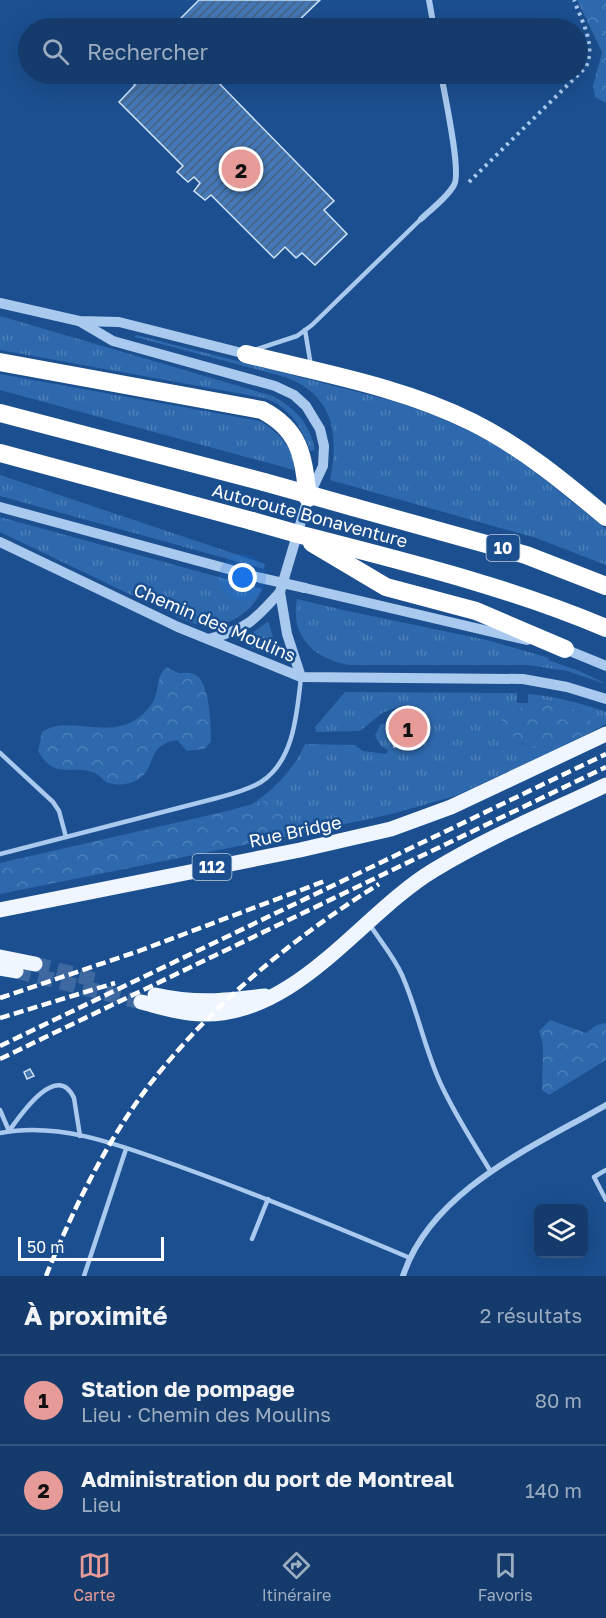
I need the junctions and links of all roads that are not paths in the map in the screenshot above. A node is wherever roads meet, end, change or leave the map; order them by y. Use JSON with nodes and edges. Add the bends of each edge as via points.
{"nodes":[{"id":1,"x":429,"y":0,"type":"edge"},
{"id":2,"x":432,"y":18,"type":"edge"},
{"id":3,"x":443,"y":84,"type":"edge"},
{"id":4,"x":421,"y":219,"type":"joint"},
{"id":5,"x":0,"y":303,"type":"edge"},
{"id":6,"x":79,"y":321,"type":"junction"},
{"id":7,"x":305,"y":330,"type":"junction"},
{"id":8,"x":246,"y":354,"type":"junction"},
{"id":9,"x":0,"y":362,"type":"edge"},
{"id":10,"x":312,"y":370,"type":"junction"},
{"id":11,"x":0,"y":412,"type":"edge"},
{"id":12,"x":0,"y":453,"type":"edge"},
{"id":13,"x":308,"y":498,"type":"junction"},
{"id":14,"x":0,"y":507,"type":"edge"},
{"id":15,"x":606,"y":517,"type":"edge"},
{"id":16,"x":0,"y":542,"type":"edge"},
{"id":17,"x":340,"y":552,"type":"junction"},
{"id":18,"x":606,"y":586,"type":"edge"},
{"id":19,"x":280,"y":591,"type":"junction"},
{"id":20,"x":606,"y":628,"type":"edge"},
{"id":21,"x":208,"y":639,"type":"junction"},
{"id":22,"x":565,"y":649,"type":"junction"},
{"id":23,"x":606,"y":666,"type":"edge"},
{"id":24,"x":301,"y":677,"type":"junction"},
{"id":25,"x":606,"y":699,"type":"edge"},
{"id":26,"x":606,"y":734,"type":"edge"},
{"id":27,"x":0,"y":753,"type":"edge"},
{"id":28,"x":606,"y":786,"type":"edge"},
{"id":29,"x":66,"y":837,"type":"junction"},
{"id":30,"x":0,"y":854,"type":"edge"},
{"id":31,"x":0,"y":910,"type":"edge"},
{"id":32,"x":368,"y":923,"type":"junction"},
{"id":33,"x":0,"y":957,"type":"edge"},
{"id":34,"x":34,"y":964,"type":"tunnel mouth"},
{"id":35,"x":0,"y":968,"type":"edge"},
{"id":36,"x":16,"y":971,"type":"tunnel mouth"},
{"id":37,"x":148,"y":999,"type":"tunnel mouth"},
{"id":38,"x":606,"y":1105,"type":"edge"},
{"id":39,"x":0,"y":1110,"type":"edge"},
{"id":40,"x":9,"y":1131,"type":"junction"},
{"id":41,"x":0,"y":1133,"type":"edge"},
{"id":42,"x":80,"y":1136,"type":"junction"},
{"id":43,"x":126,"y":1149,"type":"junction"},
{"id":44,"x":606,"y":1170,"type":"edge"},
{"id":45,"x":491,"y":1172,"type":"junction"},
{"id":46,"x":268,"y":1199,"type":"junction"},
{"id":47,"x":606,"y":1200,"type":"edge"},
{"id":48,"x":252,"y":1239,"type":"dead end"},
{"id":49,"x":410,"y":1258,"type":"junction"},
{"id":50,"x":84,"y":1276,"type":"edge"},
{"id":51,"x":403,"y":1276,"type":"edge"}],
"edges":[{"from":1,"to":2,"type":"street"},
{"from":3,"to":4,"type":"street","via":[[456,184]]},
{"from":4,"to":7,"type":"lane"},
{"from":5,"to":6,"type":"street"},
{"from":6,"to":8,"type":"street","via":[[119,322]]},
{"from":6,"to":13,"type":"street","via":[[113,340],[275,386],[294,395],[316,420],[324,446],[323,466]]},
{"from":7,"to":8,"type":"lane"},
{"from":7,"to":10,"type":"lane"},
{"from":8,"to":10,"type":"highway"},
{"from":9,"to":13,"type":"highway","via":[[249,406],[268,413],[282,423],[298,445]]},
{"from":10,"to":15,"type":"highway","via":[[416,398],[472,422],[534,459]]},
{"from":11,"to":18,"type":"highway","name":"Autoroute Bonaventure","number":"10","bridge":true,"via":[[511,550]]},
{"from":12,"to":17,"type":"highway","name":"Autoroute Bonaventure","bridge":true,"via":[[298,534]]},
{"from":13,"to":19,"type":"street"},
{"from":14,"to":22,"type":"street","bridge":true,"via":[[261,578]]},
{"from":16,"to":21,"type":"street","name":"Chemin des Moulins"},
{"from":17,"to":20,"type":"highway","name":"Autoroute Bonaventure","number":"10","via":[[499,589]]},
{"from":17,"to":22,"type":"highway","via":[[386,587],[476,611]]},
{"from":19,"to":21,"type":"street","via":[[250,623]]},
{"from":19,"to":24,"type":"street","via":[[287,634]]},
{"from":21,"to":24,"type":"street","name":"Chemin des Moulins"},
{"from":22,"to":23,"type":"street"},
{"from":24,"to":25,"type":"street","name":"Chemin des Moulins","via":[[523,680]]},
{"from":24,"to":29,"type":"lane","via":[[288,747],[274,771],[261,782],[217,798]]},
{"from":26,"to":31,"type":"main road","name":"Rue Bridge","number":"112","via":[[443,811],[378,833]]},
{"from":27,"to":29,"type":"lane","via":[[53,802]]},
{"from":28,"to":32,"type":"main road","via":[[435,869]]},
{"from":29,"to":30,"type":"lane"},
{"from":32,"to":37,"type":"main road","via":[[314,970],[247,1009],[211,1014],[184,1012]]},
{"from":32,"to":45,"type":"lane","via":[[402,975],[440,1082]]},
{"from":33,"to":34,"type":"main road"},
{"from":35,"to":36,"type":"main road"},
{"from":38,"to":45,"type":"street"},
{"from":39,"to":40,"type":"lane"},
{"from":40,"to":41,"type":"lane"},
{"from":40,"to":42,"type":"lane"},
{"from":40,"to":42,"type":"lane","via":[[35,1097],[59,1087],[71,1092],[74,1098]]},
{"from":42,"to":43,"type":"lane"},
{"from":43,"to":46,"type":"lane"},
{"from":43,"to":50,"type":"lane"},
{"from":44,"to":47,"type":"lane","via":[[594,1176]]},
{"from":45,"to":49,"type":"street","via":[[433,1222]]},
{"from":46,"to":48,"type":"lane"},
{"from":46,"to":49,"type":"lane"},
{"from":49,"to":51,"type":"street"}]}
